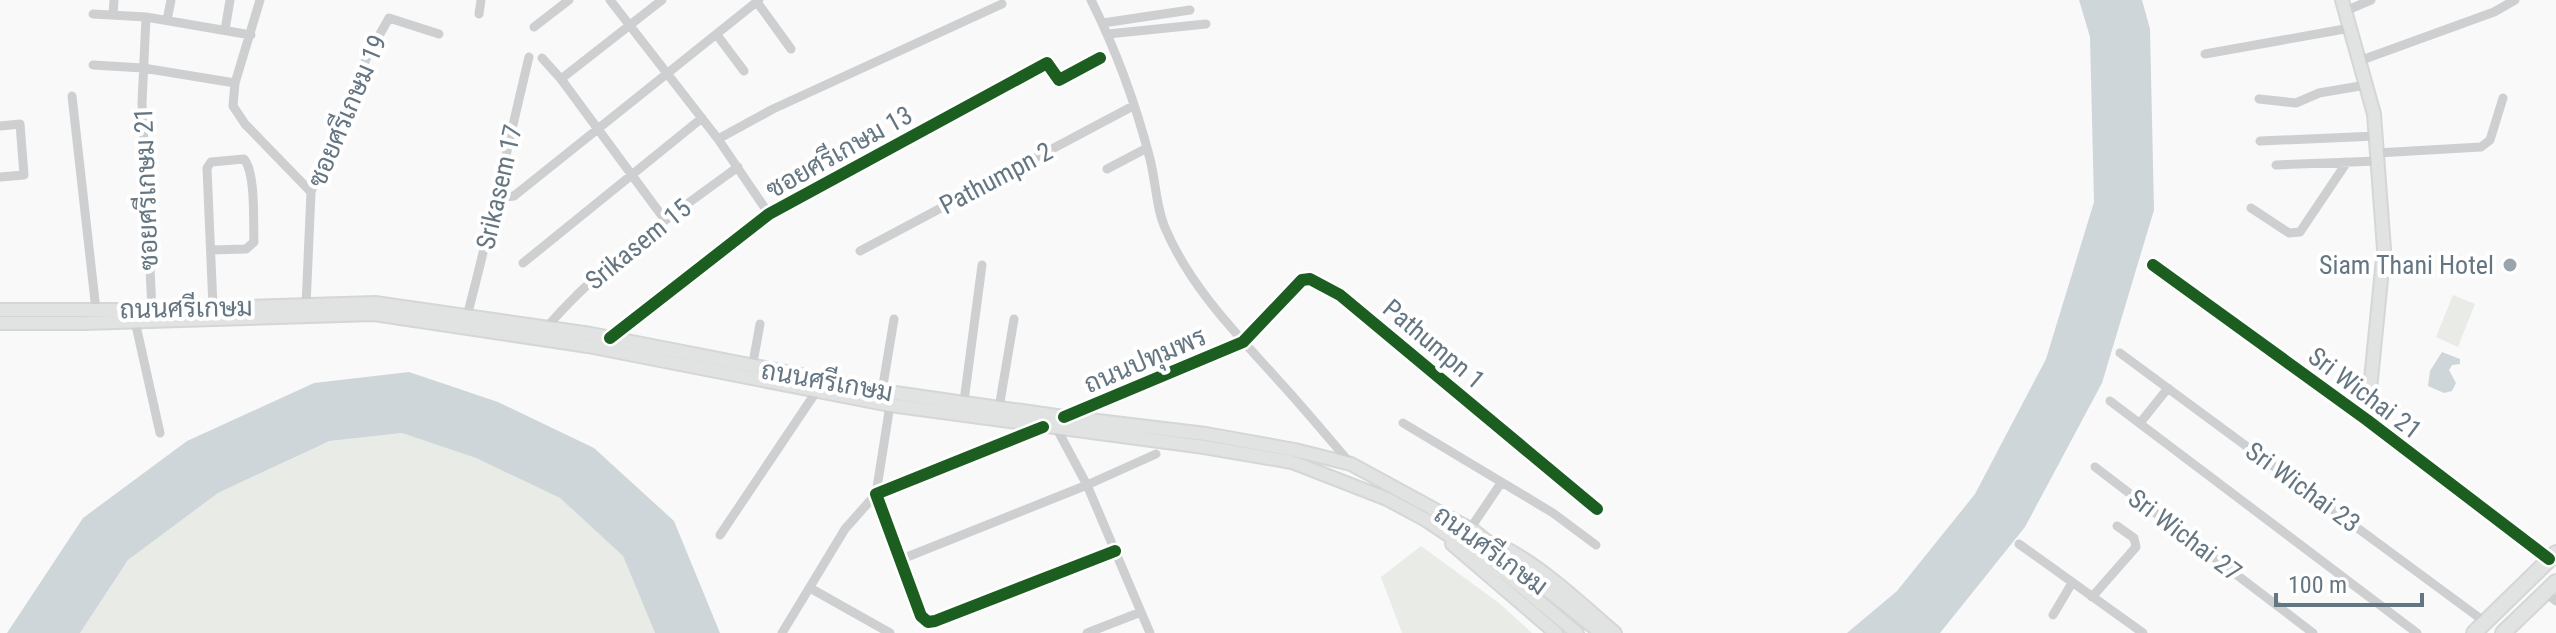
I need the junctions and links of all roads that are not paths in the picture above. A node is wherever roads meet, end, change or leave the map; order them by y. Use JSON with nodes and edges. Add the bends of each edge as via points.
{"nodes":[{"id":1,"x":114,"y":0,"type":"edge"},
{"id":2,"x":171,"y":0,"type":"edge"},
{"id":3,"x":230,"y":0,"type":"edge"},
{"id":4,"x":260,"y":0,"type":"edge"},
{"id":5,"x":481,"y":0,"type":"edge"},
{"id":6,"x":569,"y":0,"type":"edge"},
{"id":7,"x":610,"y":0,"type":"edge"},
{"id":8,"x":662,"y":0,"type":"edge"},
{"id":9,"x":1091,"y":0,"type":"edge"},
{"id":10,"x":2371,"y":0,"type":"edge"},
{"id":11,"x":2515,"y":0,"type":"edge"},
{"id":12,"x":758,"y":1,"type":"edge"},
{"id":13,"x":1002,"y":4,"type":"dead end"},
{"id":14,"x":2344,"y":6,"type":"edge"},
{"id":15,"x":1190,"y":10,"type":"dead end"},
{"id":16,"x":93,"y":14,"type":"dead end"},
{"id":17,"x":479,"y":14,"type":"dead end"},
{"id":18,"x":113,"y":15,"type":"junction"},
{"id":19,"x":146,"y":17,"type":"junction"},
{"id":20,"x":167,"y":20,"type":"junction"},
{"id":21,"x":1103,"y":23,"type":"junction"},
{"id":22,"x":1206,"y":24,"type":"dead end"},
{"id":23,"x":629,"y":25,"type":"junction"},
{"id":24,"x":534,"y":27,"type":"dead end"},
{"id":25,"x":2350,"y":28,"type":"junction"},
{"id":26,"x":225,"y":30,"type":"junction"},
{"id":27,"x":439,"y":34,"type":"dead end"},
{"id":28,"x":1108,"y":34,"type":"junction"},
{"id":29,"x":251,"y":35,"type":"junction"},
{"id":30,"x":717,"y":35,"type":"junction"},
{"id":31,"x":791,"y":49,"type":"dead end"},
{"id":32,"x":2205,"y":54,"type":"dead end"},
{"id":33,"x":529,"y":57,"type":"dead end"},
{"id":34,"x":542,"y":58,"type":"dead end"},
{"id":35,"x":1100,"y":58,"type":"dead end"},
{"id":36,"x":2359,"y":61,"type":"junction"},
{"id":37,"x":93,"y":65,"type":"dead end"},
{"id":38,"x":143,"y":68,"type":"junction"},
{"id":39,"x":744,"y":71,"type":"dead end"},
{"id":40,"x":667,"y":72,"type":"junction"},
{"id":41,"x":561,"y":79,"type":"junction"},
{"id":42,"x":235,"y":83,"type":"junction"},
{"id":43,"x":2366,"y":85,"type":"junction"},
{"id":44,"x":72,"y":96,"type":"dead end"},
{"id":45,"x":2503,"y":98,"type":"dead end"},
{"id":46,"x":2259,"y":99,"type":"dead end"},
{"id":47,"x":1133,"y":106,"type":"junction"},
{"id":48,"x":702,"y":118,"type":"junction"},
{"id":49,"x":0,"y":126,"type":"edge"},
{"id":50,"x":596,"y":130,"type":"junction"},
{"id":51,"x":2376,"y":136,"type":"junction"},
{"id":52,"x":718,"y":139,"type":"junction"},
{"id":53,"x":2260,"y":141,"type":"dead end"},
{"id":54,"x":1147,"y":148,"type":"junction"},
{"id":55,"x":2378,"y":157,"type":"junction"},
{"id":56,"x":2347,"y":162,"type":"junction"},
{"id":57,"x":2276,"y":165,"type":"dead end"},
{"id":58,"x":738,"y":167,"type":"junction"},
{"id":59,"x":1107,"y":169,"type":"dead end"},
{"id":60,"x":632,"y":175,"type":"junction"},
{"id":61,"x":0,"y":177,"type":"edge"},
{"id":62,"x":311,"y":192,"type":"junction"},
{"id":63,"x":498,"y":198,"type":"junction"},
{"id":64,"x":2251,"y":208,"type":"dead end"},
{"id":65,"x":769,"y":214,"type":"junction"},
{"id":66,"x":665,"y":220,"type":"junction"},
{"id":67,"x":211,"y":250,"type":"junction"},
{"id":68,"x":860,"y":251,"type":"dead end"},
{"id":69,"x":523,"y":263,"type":"dead end"},
{"id":70,"x":982,"y":265,"type":"dead end"},
{"id":71,"x":2153,"y":265,"type":"dead end"},
{"id":72,"x":306,"y":306,"type":"junction"},
{"id":73,"x":213,"y":307,"type":"junction"},
{"id":74,"x":357,"y":309,"type":"junction"},
{"id":75,"x":0,"y":310,"type":"edge"},
{"id":76,"x":96,"y":310,"type":"junction"},
{"id":77,"x":152,"y":310,"type":"junction"},
{"id":78,"x":467,"y":316,"type":"junction"},
{"id":79,"x":894,"y":319,"type":"dead end"},
{"id":80,"x":1014,"y":319,"type":"dead end"},
{"id":81,"x":135,"y":321,"type":"junction"},
{"id":82,"x":0,"y":323,"type":"edge"},
{"id":83,"x":760,"y":324,"type":"dead end"},
{"id":84,"x":546,"y":328,"type":"junction"},
{"id":85,"x":610,"y":338,"type":"junction"},
{"id":86,"x":1243,"y":342,"type":"junction"},
{"id":87,"x":2120,"y":353,"type":"dead end"},
{"id":88,"x":752,"y":368,"type":"junction"},
{"id":89,"x":2168,"y":388,"type":"junction"},
{"id":90,"x":882,"y":391,"type":"junction"},
{"id":91,"x":816,"y":392,"type":"junction"},
{"id":92,"x":964,"y":401,"type":"junction"},
{"id":93,"x":2110,"y":401,"type":"dead end"},
{"id":94,"x":890,"y":405,"type":"junction"},
{"id":95,"x":999,"y":408,"type":"junction"},
{"id":96,"x":2367,"y":420,"type":"junction"},
{"id":97,"x":1060,"y":423,"type":"junction"},
{"id":98,"x":1403,"y":423,"type":"dead end"},
{"id":99,"x":2140,"y":423,"type":"junction"},
{"id":100,"x":1043,"y":427,"type":"junction"},
{"id":101,"x":160,"y":433,"type":"dead end"},
{"id":102,"x":1156,"y":454,"type":"dead end"},
{"id":103,"x":1351,"y":464,"type":"junction"},
{"id":104,"x":2095,"y":467,"type":"dead end"},
{"id":105,"x":1501,"y":483,"type":"junction"},
{"id":106,"x":1087,"y":485,"type":"junction"},
{"id":107,"x":876,"y":494,"type":"junction"},
{"id":108,"x":1387,"y":499,"type":"junction"},
{"id":109,"x":1597,"y":509,"type":"dead end"},
{"id":110,"x":2117,"y":526,"type":"dead end"},
{"id":111,"x":1472,"y":530,"type":"junction"},
{"id":112,"x":720,"y":535,"type":"dead end"},
{"id":113,"x":2019,"y":544,"type":"dead end"},
{"id":114,"x":1596,"y":545,"type":"dead end"},
{"id":115,"x":1115,"y":551,"type":"junction"},
{"id":116,"x":2553,"y":556,"type":"edge"},
{"id":117,"x":902,"y":559,"type":"junction"},
{"id":118,"x":2072,"y":583,"type":"junction"},
{"id":119,"x":810,"y":588,"type":"junction"},
{"id":120,"x":2552,"y":592,"type":"edge"},
{"id":121,"x":2092,"y":597,"type":"junction"},
{"id":122,"x":1141,"y":612,"type":"junction"},
{"id":123,"x":2053,"y":615,"type":"dead end"},
{"id":124,"x":2127,"y":621,"type":"junction"},
{"id":125,"x":2479,"y":628,"type":"edge"},
{"id":126,"x":782,"y":633,"type":"edge"},
{"id":127,"x":890,"y":633,"type":"edge"},
{"id":128,"x":1087,"y":633,"type":"edge"},
{"id":129,"x":1150,"y":633,"type":"edge"},
{"id":130,"x":1556,"y":633,"type":"edge"},
{"id":131,"x":1577,"y":633,"type":"edge"},
{"id":132,"x":1601,"y":633,"type":"edge"},
{"id":133,"x":1615,"y":633,"type":"edge"},
{"id":134,"x":2119,"y":633,"type":"edge"},
{"id":135,"x":2143,"y":633,"type":"edge"},
{"id":136,"x":2313,"y":633,"type":"edge"},
{"id":137,"x":2417,"y":633,"type":"edge"},
{"id":138,"x":2503,"y":633,"type":"edge"}],
"edges":[{"from":1,"to":18,"type":"street"},
{"from":2,"to":20,"type":"street"},
{"from":3,"to":26,"type":"street"},
{"from":4,"to":29,"type":"street"},
{"from":5,"to":17,"type":"street"},
{"from":6,"to":24,"type":"street"},
{"from":7,"to":23,"type":"street"},
{"from":8,"to":23,"type":"street"},
{"from":9,"to":21,"type":"street","name":"ถนนปทุมพร"},
{"from":10,"to":14,"type":"street"},
{"from":11,"to":36,"type":"street"},
{"from":12,"to":30,"type":"street"},
{"from":12,"to":31,"type":"street"},
{"from":13,"to":52,"type":"street"},
{"from":14,"to":25,"type":"main road"},
{"from":15,"to":21,"type":"street"},
{"from":16,"to":18,"type":"street"},
{"from":18,"to":19,"type":"street"},
{"from":19,"to":20,"type":"street"},
{"from":19,"to":38,"type":"street","name":"ซอยศรีเกษม 21"},
{"from":20,"to":26,"type":"street"},
{"from":21,"to":28,"type":"street","name":"ถนนปทุมพร"},
{"from":22,"to":28,"type":"street"},
{"from":23,"to":40,"type":"street"},
{"from":23,"to":41,"type":"street"},
{"from":25,"to":32,"type":"street"},
{"from":25,"to":36,"type":"main road"},
{"from":26,"to":29,"type":"street"},
{"from":27,"to":62,"type":"street","name":"ซอยศรีเกษม 19","via":[[385,21]]},
{"from":28,"to":47,"type":"street","name":"ถนนปทุมพร"},
{"from":29,"to":42,"type":"street"},
{"from":30,"to":39,"type":"street"},
{"from":30,"to":40,"type":"street"},
{"from":33,"to":63,"type":"street","name":"Srikasem 17"},
{"from":34,"to":41,"type":"street"},
{"from":35,"to":65,"type":"street","name":"ซอยศรีเกษม 13","via":[[1059,80],[1047,63]]},
{"from":36,"to":43,"type":"main road"},
{"from":37,"to":38,"type":"street"},
{"from":38,"to":42,"type":"street"},
{"from":38,"to":77,"type":"street","name":"ซอยศรีเกษม 21"},
{"from":40,"to":48,"type":"street"},
{"from":40,"to":50,"type":"street"},
{"from":41,"to":50,"type":"street"},
{"from":42,"to":62,"type":"street","via":[[233,106],[245,124]]},
{"from":43,"to":46,"type":"street","via":[[2296,103]]},
{"from":43,"to":51,"type":"main road"},
{"from":44,"to":76,"type":"street"},
{"from":45,"to":55,"type":"street","via":[[2490,140],[2481,147]]},
{"from":47,"to":54,"type":"street","name":"ถนนปทุมพร"},
{"from":47,"to":68,"type":"street","name":"Pathumpn 2"},
{"from":48,"to":52,"type":"street"},
{"from":48,"to":60,"type":"street"},
{"from":49,"to":61,"type":"street","via":[[20,124],[24,175]]},
{"from":50,"to":60,"type":"street"},
{"from":50,"to":63,"type":"street","via":[[514,196]]},
{"from":51,"to":53,"type":"street"},
{"from":51,"to":55,"type":"main road"},
{"from":52,"to":58,"type":"street"},
{"from":54,"to":59,"type":"street"},
{"from":54,"to":86,"type":"street","name":"ถนนปทุมพร","via":[[1164,227],[1197,285]]},
{"from":55,"to":56,"type":"street"},
{"from":55,"to":96,"type":"main road","via":[[2384,249]]},
{"from":56,"to":57,"type":"street"},
{"from":56,"to":64,"type":"street","via":[[2300,232],[2289,233]]},
{"from":58,"to":65,"type":"street"},
{"from":58,"to":66,"type":"street","name":"Srikasem 15"},
{"from":60,"to":66,"type":"street"},
{"from":60,"to":69,"type":"street"},
{"from":62,"to":72,"type":"street","name":"ซอยศรีเกษม 19"},
{"from":63,"to":78,"type":"street","name":"Srikasem 17"},
{"from":65,"to":85,"type":"street","name":"ซอยศรีเกษม 13"},
{"from":66,"to":84,"type":"street","name":"Srikasem 15","via":[[574,295]]},
{"from":67,"to":67,"type":"street","via":[[246,249],[254,242],[244,159],[211,162],[207,168]]},
{"from":67,"to":73,"type":"street"},
{"from":70,"to":92,"type":"street"},
{"from":71,"to":96,"type":"street","name":"Sri Wichai 21"},
{"from":72,"to":73,"type":"main road","name":"ถนนศรีเกษม"},
{"from":72,"to":74,"type":"main road","name":"ถนนศรีเกษม"},
{"from":73,"to":77,"type":"main road","name":"ถนนศรีเกษม"},
{"from":74,"to":78,"type":"main road","name":"ถนนศรีเกษม","via":[[375,303]]},
{"from":74,"to":81,"type":"main road","name":"ถนนศรีเกษม"},
{"from":74,"to":91,"type":"main road","name":"ถนนศรีเกษม","via":[[588,346]]},
{"from":75,"to":76,"type":"main road","name":"ถนนศรีเกษม"},
{"from":76,"to":77,"type":"main road","name":"ถนนศรีเกษม"},
{"from":78,"to":84,"type":"main road","name":"ถนนศรีเกษม"},
{"from":79,"to":90,"type":"street"},
{"from":80,"to":95,"type":"street"},
{"from":81,"to":82,"type":"main road","name":"ถนนศรีเกษม"},
{"from":81,"to":101,"type":"street"},
{"from":83,"to":88,"type":"street"},
{"from":84,"to":85,"type":"main road","name":"ถนนศรีเกษม"},
{"from":85,"to":88,"type":"main road","name":"ถนนศรีเกษม"},
{"from":86,"to":97,"type":"street","name":"ถนนปทุมพร"},
{"from":86,"to":103,"type":"street"},
{"from":86,"to":109,"type":"street","name":"Pathumpn 1","via":[[1302,280],[1310,279],[1340,295]]},
{"from":87,"to":89,"type":"street","name":"Sri Wichai 23"},
{"from":88,"to":90,"type":"main road","name":"ถนนศรีเกษม"},
{"from":89,"to":99,"type":"street"},
{"from":89,"to":125,"type":"street","name":"Sri Wichai 23"},
{"from":90,"to":92,"type":"main road","name":"ถนนศรีเกษม"},
{"from":91,"to":94,"type":"main road","name":"ถนนศรีเกษม"},
{"from":91,"to":112,"type":"street"},
{"from":92,"to":95,"type":"main road","name":"ถนนศรีเกษม"},
{"from":93,"to":99,"type":"street"},
{"from":94,"to":100,"type":"main road","name":"ถนนศรีเกษม"},
{"from":94,"to":107,"type":"street"},
{"from":95,"to":97,"type":"main road","name":"ถนนศรีเกษม"},
{"from":96,"to":116,"type":"street","name":"Sri Wichai 21"},
{"from":97,"to":100,"type":"main road","name":"ถนนศรีเกษม"},
{"from":97,"to":103,"type":"main road","name":"ถนนศรีเกษม","via":[[1206,434]]},
{"from":97,"to":106,"type":"street"},
{"from":97,"to":108,"type":"main road","name":"ถนนศรีเกษม","via":[[1292,462]]},
{"from":98,"to":105,"type":"street"},
{"from":99,"to":137,"type":"street"},
{"from":100,"to":107,"type":"street"},
{"from":102,"to":106,"type":"street"},
{"from":103,"to":111,"type":"main road","name":"ถนนศรีเกษม"},
{"from":104,"to":136,"type":"street","name":"Sri Wichai 27"},
{"from":105,"to":111,"type":"street"},
{"from":105,"to":114,"type":"street"},
{"from":106,"to":115,"type":"street"},
{"from":106,"to":117,"type":"street"},
{"from":107,"to":117,"type":"street"},
{"from":107,"to":119,"type":"street","via":[[845,529]]},
{"from":108,"to":130,"type":"main road","via":[[1453,544]]},
{"from":108,"to":131,"type":"main road","name":"ถนนศรีเกษม","via":[[1456,538]]},
{"from":110,"to":121,"type":"street","via":[[2134,538],[2136,547]]},
{"from":111,"to":132,"type":"main road","name":"ถนนศรีเกษม"},
{"from":111,"to":133,"type":"main road","via":[[1526,559]]},
{"from":113,"to":118,"type":"street"},
{"from":115,"to":117,"type":"street","via":[[928,622],[917,608]]},
{"from":115,"to":122,"type":"street"},
{"from":116,"to":125,"type":"main road"},
{"from":118,"to":121,"type":"street"},
{"from":118,"to":123,"type":"street"},
{"from":119,"to":126,"type":"street"},
{"from":119,"to":127,"type":"street"},
{"from":120,"to":138,"type":"main road"},
{"from":121,"to":124,"type":"street"},
{"from":122,"to":128,"type":"street"},
{"from":122,"to":129,"type":"street"},
{"from":124,"to":134,"type":"street"},
{"from":124,"to":135,"type":"street"}]}
